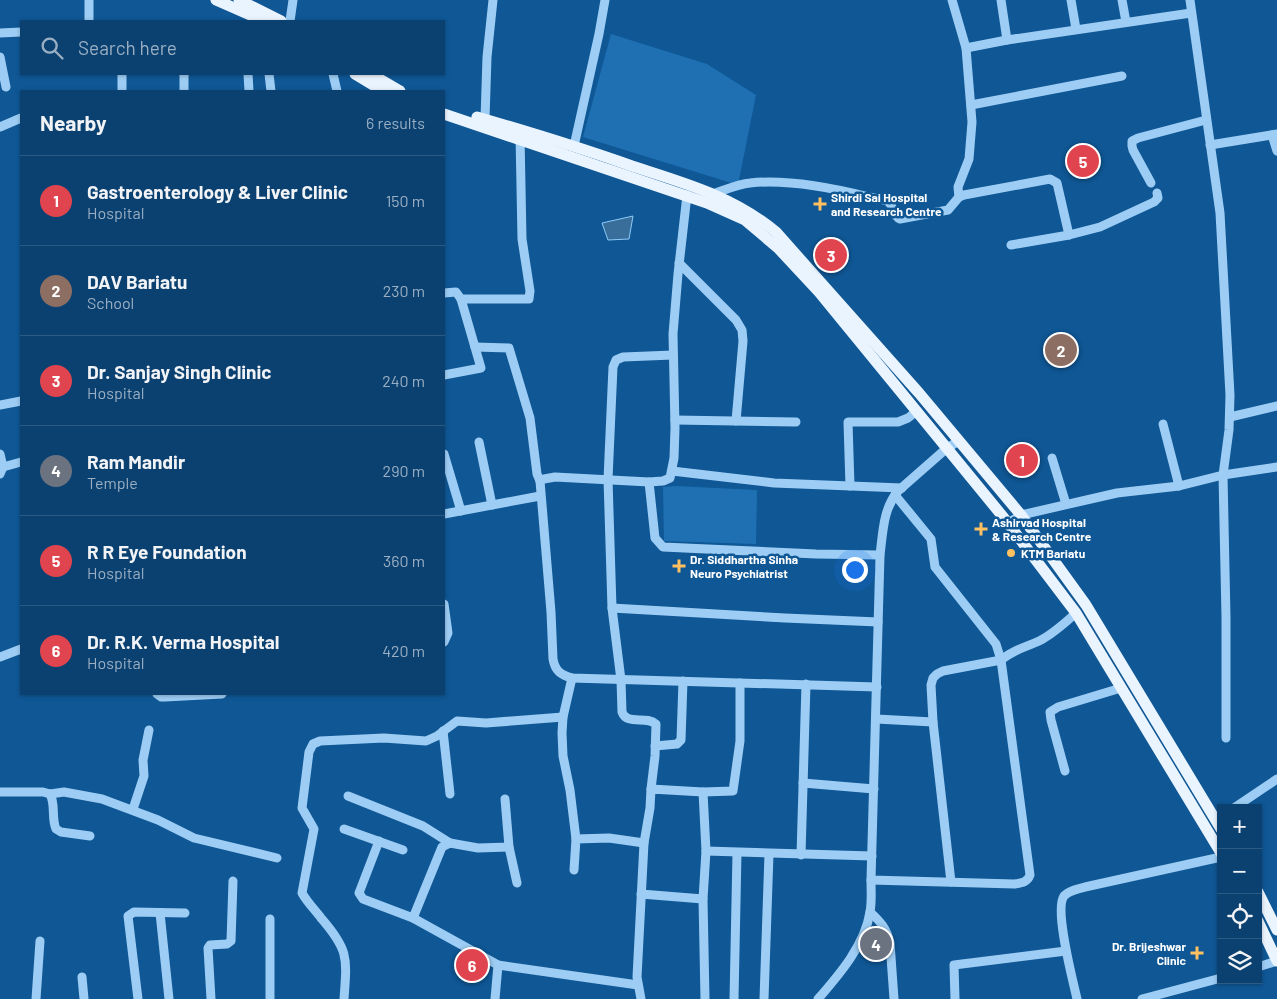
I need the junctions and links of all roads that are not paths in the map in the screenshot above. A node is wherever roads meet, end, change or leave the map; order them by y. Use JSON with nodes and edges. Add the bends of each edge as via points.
{"nodes":[{"id":1,"x":89,"y":0,"type":"edge"},
{"id":2,"x":216,"y":0,"type":"edge"},
{"id":3,"x":239,"y":0,"type":"edge"},
{"id":4,"x":293,"y":0,"type":"edge"},
{"id":5,"x":493,"y":0,"type":"edge"},
{"id":6,"x":604,"y":0,"type":"edge"},
{"id":7,"x":952,"y":0,"type":"edge"},
{"id":8,"x":1001,"y":0,"type":"edge"},
{"id":9,"x":1071,"y":0,"type":"edge"},
{"id":10,"x":1122,"y":0,"type":"edge"},
{"id":11,"x":1190,"y":0,"type":"edge"},
{"id":12,"x":1191,"y":13,"type":"junction"},
{"id":13,"x":249,"y":18,"type":"edge"},
{"id":14,"x":89,"y":20,"type":"edge"},
{"id":15,"x":279,"y":20,"type":"edge"},
{"id":16,"x":290,"y":20,"type":"edge"},
{"id":17,"x":1126,"y":22,"type":"junction"},
{"id":18,"x":1076,"y":29,"type":"junction"},
{"id":19,"x":0,"y":32,"type":"edge"},
{"id":20,"x":20,"y":32,"type":"edge"},
{"id":21,"x":1007,"y":40,"type":"junction"},
{"id":22,"x":966,"y":48,"type":"junction"},
{"id":23,"x":0,"y":57,"type":"edge"},
{"id":24,"x":122,"y":75,"type":"edge"},
{"id":25,"x":184,"y":75,"type":"edge"},
{"id":26,"x":248,"y":75,"type":"edge"},
{"id":27,"x":269,"y":75,"type":"edge"},
{"id":28,"x":333,"y":75,"type":"edge"},
{"id":29,"x":357,"y":75,"type":"edge"},
{"id":30,"x":373,"y":75,"type":"edge"},
{"id":31,"x":1122,"y":76,"type":"dead end"},
{"id":32,"x":6,"y":87,"type":"dead end"},
{"id":33,"x":122,"y":90,"type":"edge"},
{"id":34,"x":184,"y":90,"type":"edge"},
{"id":35,"x":249,"y":90,"type":"edge"},
{"id":36,"x":271,"y":90,"type":"edge"},
{"id":37,"x":337,"y":90,"type":"edge"},
{"id":38,"x":381,"y":90,"type":"edge"},
{"id":39,"x":398,"y":90,"type":"edge"},
{"id":40,"x":971,"y":105,"type":"junction"},
{"id":41,"x":445,"y":107,"type":"edge"},
{"id":42,"x":445,"y":114,"type":"edge"},
{"id":43,"x":20,"y":118,"type":"edge"},
{"id":44,"x":484,"y":119,"type":"junction"},
{"id":45,"x":1206,"y":120,"type":"junction"},
{"id":46,"x":0,"y":127,"type":"edge"},
{"id":47,"x":1274,"y":134,"type":"edge"},
{"id":48,"x":520,"y":135,"type":"junction"},
{"id":49,"x":1210,"y":145,"type":"junction"},
{"id":50,"x":574,"y":146,"type":"junction"},
{"id":51,"x":1277,"y":151,"type":"edge"},
{"id":52,"x":1150,"y":182,"type":"dead end"},
{"id":53,"x":1157,"y":193,"type":"dead end"},
{"id":54,"x":713,"y":194,"type":"junction"},
{"id":55,"x":687,"y":196,"type":"junction"},
{"id":56,"x":959,"y":197,"type":"junction"},
{"id":57,"x":1069,"y":235,"type":"junction"},
{"id":58,"x":1011,"y":245,"type":"dead end"},
{"id":59,"x":679,"y":263,"type":"junction"},
{"id":60,"x":445,"y":293,"type":"edge"},
{"id":61,"x":461,"y":300,"type":"junction"},
{"id":62,"x":475,"y":347,"type":"junction"},
{"id":63,"x":672,"y":355,"type":"junction"},
{"id":64,"x":445,"y":376,"type":"edge"},
{"id":65,"x":919,"y":393,"type":"junction"},
{"id":66,"x":20,"y":400,"type":"edge"},
{"id":67,"x":908,"y":400,"type":"junction"},
{"id":68,"x":0,"y":405,"type":"edge"},
{"id":69,"x":1277,"y":406,"type":"edge"},
{"id":70,"x":917,"y":411,"type":"junction"},
{"id":71,"x":1230,"y":417,"type":"junction"},
{"id":72,"x":675,"y":420,"type":"junction"},
{"id":73,"x":736,"y":421,"type":"junction"},
{"id":74,"x":796,"y":422,"type":"dead end"},
{"id":75,"x":1163,"y":424,"type":"dead end"},
{"id":76,"x":959,"y":441,"type":"junction"},
{"id":77,"x":479,"y":442,"type":"dead end"},
{"id":78,"x":947,"y":448,"type":"junction"},
{"id":79,"x":0,"y":454,"type":"edge"},
{"id":80,"x":445,"y":457,"type":"edge"},
{"id":81,"x":1052,"y":458,"type":"dead end"},
{"id":82,"x":20,"y":462,"type":"edge"},
{"id":83,"x":1277,"y":467,"type":"edge"},
{"id":84,"x":2,"y":470,"type":"edge"},
{"id":85,"x":672,"y":471,"type":"junction"},
{"id":86,"x":1223,"y":475,"type":"junction"},
{"id":87,"x":608,"y":479,"type":"junction"},
{"id":88,"x":540,"y":481,"type":"junction"},
{"id":89,"x":649,"y":482,"type":"junction"},
{"id":90,"x":850,"y":486,"type":"junction"},
{"id":91,"x":1179,"y":486,"type":"junction"},
{"id":92,"x":898,"y":491,"type":"junction"},
{"id":93,"x":540,"y":496,"type":"junction"},
{"id":94,"x":1066,"y":504,"type":"junction"},
{"id":95,"x":492,"y":505,"type":"junction"},
{"id":96,"x":461,"y":511,"type":"junction"},
{"id":97,"x":445,"y":514,"type":"edge"},
{"id":98,"x":1022,"y":514,"type":"junction"},
{"id":99,"x":1008,"y":523,"type":"junction"},
{"id":100,"x":880,"y":555,"type":"junction"},
{"id":101,"x":612,"y":608,"type":"junction"},
{"id":102,"x":445,"y":611,"type":"edge"},
{"id":103,"x":1076,"y":613,"type":"junction"},
{"id":104,"x":878,"y":622,"type":"junction"},
{"id":105,"x":445,"y":640,"type":"edge"},
{"id":106,"x":20,"y":649,"type":"edge"},
{"id":107,"x":0,"y":657,"type":"edge"},
{"id":108,"x":1001,"y":660,"type":"junction"},
{"id":109,"x":572,"y":678,"type":"junction"},
{"id":110,"x":621,"y":680,"type":"junction"},
{"id":111,"x":683,"y":681,"type":"junction"},
{"id":112,"x":740,"y":683,"type":"junction"},
{"id":113,"x":806,"y":684,"type":"junction"},
{"id":114,"x":876,"y":687,"type":"junction"},
{"id":115,"x":1121,"y":688,"type":"junction"},
{"id":116,"x":160,"y":695,"type":"edge"},
{"id":117,"x":203,"y":695,"type":"edge"},
{"id":118,"x":563,"y":717,"type":"junction"},
{"id":119,"x":876,"y":718,"type":"junction"},
{"id":120,"x":933,"y":722,"type":"junction"},
{"id":121,"x":149,"y":730,"type":"dead end"},
{"id":122,"x":444,"y":731,"type":"junction"},
{"id":123,"x":1226,"y":738,"type":"dead end"},
{"id":124,"x":655,"y":746,"type":"junction"},
{"id":125,"x":1065,"y":772,"type":"dead end"},
{"id":126,"x":1277,"y":779,"type":"edge"},
{"id":127,"x":803,"y":784,"type":"junction"},
{"id":128,"x":650,"y":789,"type":"junction"},
{"id":129,"x":874,"y":789,"type":"junction"},
{"id":130,"x":0,"y":792,"type":"edge"},
{"id":131,"x":703,"y":792,"type":"junction"},
{"id":132,"x":50,"y":794,"type":"junction"},
{"id":133,"x":450,"y":794,"type":"dead end"},
{"id":134,"x":348,"y":796,"type":"dead end"},
{"id":135,"x":505,"y":799,"type":"dead end"},
{"id":136,"x":1240,"y":804,"type":"edge"},
{"id":137,"x":133,"y":809,"type":"junction"},
{"id":138,"x":1217,"y":819,"type":"edge"},
{"id":139,"x":344,"y":829,"type":"dead end"},
{"id":140,"x":90,"y":836,"type":"dead end"},
{"id":141,"x":576,"y":839,"type":"junction"},
{"id":142,"x":379,"y":841,"type":"junction"},
{"id":143,"x":450,"y":843,"type":"junction"},
{"id":144,"x":644,"y":843,"type":"junction"},
{"id":145,"x":509,"y":847,"type":"junction"},
{"id":146,"x":1219,"y":849,"type":"edge"},
{"id":147,"x":403,"y":850,"type":"dead end"},
{"id":148,"x":706,"y":851,"type":"junction"},
{"id":149,"x":737,"y":853,"type":"junction"},
{"id":150,"x":769,"y":854,"type":"junction"},
{"id":151,"x":801,"y":855,"type":"junction"},
{"id":152,"x":872,"y":856,"type":"junction"},
{"id":153,"x":277,"y":858,"type":"dead end"},
{"id":154,"x":1217,"y":858,"type":"edge"},
{"id":155,"x":574,"y":870,"type":"dead end"},
{"id":156,"x":233,"y":880,"type":"dead end"},
{"id":157,"x":871,"y":880,"type":"junction"},
{"id":158,"x":951,"y":882,"type":"junction"},
{"id":159,"x":517,"y":883,"type":"dead end"},
{"id":160,"x":641,"y":894,"type":"junction"},
{"id":161,"x":1260,"y":894,"type":"edge"},
{"id":162,"x":703,"y":899,"type":"junction"},
{"id":163,"x":1273,"y":911,"type":"edge"},
{"id":164,"x":870,"y":912,"type":"junction"},
{"id":165,"x":160,"y":913,"type":"junction"},
{"id":166,"x":185,"y":913,"type":"dead end"},
{"id":167,"x":413,"y":918,"type":"junction"},
{"id":168,"x":270,"y":919,"type":"dead end"},
{"id":169,"x":1262,"y":930,"type":"edge"},
{"id":170,"x":1277,"y":930,"type":"edge"},
{"id":171,"x":40,"y":941,"type":"dead end"},
{"id":172,"x":1066,"y":950,"type":"junction"},
{"id":173,"x":1277,"y":961,"type":"edge"},
{"id":174,"x":498,"y":965,"type":"junction"},
{"id":175,"x":1262,"y":966,"type":"edge"},
{"id":176,"x":82,"y":977,"type":"dead end"},
{"id":177,"x":1217,"y":979,"type":"edge"},
{"id":178,"x":638,"y":985,"type":"junction"},
{"id":179,"x":36,"y":999,"type":"edge"},
{"id":180,"x":84,"y":999,"type":"edge"},
{"id":181,"x":138,"y":999,"type":"edge"},
{"id":182,"x":169,"y":999,"type":"edge"},
{"id":183,"x":211,"y":999,"type":"edge"},
{"id":184,"x":270,"y":999,"type":"edge"},
{"id":185,"x":344,"y":999,"type":"edge"},
{"id":186,"x":495,"y":999,"type":"edge"},
{"id":187,"x":641,"y":999,"type":"edge"},
{"id":188,"x":705,"y":999,"type":"edge"},
{"id":189,"x":734,"y":999,"type":"edge"},
{"id":190,"x":764,"y":999,"type":"edge"},
{"id":191,"x":818,"y":999,"type":"edge"},
{"id":192,"x":894,"y":999,"type":"edge"},
{"id":193,"x":955,"y":999,"type":"edge"},
{"id":194,"x":1077,"y":999,"type":"edge"},
{"id":195,"x":1142,"y":999,"type":"edge"}],
"edges":[{"from":1,"to":14,"type":"street"},
{"from":2,"to":13,"type":"main road"},
{"from":3,"to":15,"type":"main road"},
{"from":4,"to":16,"type":"street"},
{"from":5,"to":44,"type":"street"},
{"from":6,"to":50,"type":"street","via":[[600,34]]},
{"from":7,"to":22,"type":"street"},
{"from":8,"to":21,"type":"street"},
{"from":9,"to":18,"type":"street"},
{"from":10,"to":17,"type":"street"},
{"from":11,"to":12,"type":"street"},
{"from":12,"to":17,"type":"street"},
{"from":12,"to":45,"type":"street"},
{"from":17,"to":18,"type":"street"},
{"from":18,"to":21,"type":"street"},
{"from":19,"to":20,"type":"street"},
{"from":21,"to":22,"type":"street"},
{"from":22,"to":40,"type":"street"},
{"from":23,"to":32,"type":"street"},
{"from":24,"to":33,"type":"street"},
{"from":25,"to":34,"type":"street"},
{"from":26,"to":35,"type":"street"},
{"from":27,"to":36,"type":"street"},
{"from":28,"to":37,"type":"street"},
{"from":29,"to":38,"type":"main road"},
{"from":30,"to":39,"type":"main road"},
{"from":31,"to":40,"type":"street"},
{"from":40,"to":56,"type":"street","via":[[971,145],[967,167],[958,186]]},
{"from":41,"to":44,"type":"main road"},
{"from":42,"to":48,"type":"main road"},
{"from":43,"to":46,"type":"street"},
{"from":44,"to":48,"type":"main road"},
{"from":45,"to":49,"type":"street"},
{"from":45,"to":52,"type":"street","via":[[1132,141],[1133,150]]},
{"from":47,"to":49,"type":"street"},
{"from":47,"to":51,"type":"street"},
{"from":48,"to":50,"type":"main road"},
{"from":48,"to":55,"type":"main road"},
{"from":48,"to":61,"type":"street","via":[[522,239],[529,299]]},
{"from":49,"to":71,"type":"street","via":[[1220,213]]},
{"from":50,"to":54,"type":"main road"},
{"from":53,"to":57,"type":"street","via":[[1158,198],[1154,202],[1119,220]]},
{"from":54,"to":56,"type":"street","via":[[761,182],[818,187],[887,201],[900,219],[948,210]]},
{"from":54,"to":65,"type":"main road","via":[[744,208],[776,232]]},
{"from":55,"to":59,"type":"street"},
{"from":55,"to":67,"type":"main road","via":[[745,220],[763,234],[819,292]]},
{"from":56,"to":57,"type":"street","via":[[1053,179],[1058,186]]},
{"from":57,"to":58,"type":"street"},
{"from":59,"to":63,"type":"street"},
{"from":59,"to":73,"type":"street","via":[[742,330]]},
{"from":60,"to":61,"type":"street","via":[[456,292]]},
{"from":61,"to":62,"type":"street"},
{"from":62,"to":64,"type":"street","via":[[481,368]]},
{"from":62,"to":88,"type":"street","via":[[509,348],[530,418]]},
{"from":63,"to":72,"type":"street"},
{"from":63,"to":87,"type":"street","via":[[623,358],[614,362]]},
{"from":65,"to":67,"type":"street"},
{"from":65,"to":76,"type":"main road"},
{"from":66,"to":68,"type":"street"},
{"from":67,"to":70,"type":"main road"},
{"from":69,"to":71,"type":"street"},
{"from":70,"to":78,"type":"main road"},
{"from":70,"to":90,"type":"street","via":[[898,422],[848,422]]},
{"from":71,"to":86,"type":"street"},
{"from":72,"to":73,"type":"street"},
{"from":72,"to":85,"type":"street"},
{"from":73,"to":74,"type":"street"},
{"from":75,"to":91,"type":"street"},
{"from":76,"to":78,"type":"street"},
{"from":76,"to":98,"type":"main road"},
{"from":77,"to":95,"type":"street"},
{"from":78,"to":92,"type":"street"},
{"from":78,"to":99,"type":"main road"},
{"from":79,"to":84,"type":"street"},
{"from":80,"to":96,"type":"street"},
{"from":81,"to":94,"type":"street"},
{"from":82,"to":84,"type":"street"},
{"from":83,"to":86,"type":"street"},
{"from":85,"to":89,"type":"street","via":[[667,480]]},
{"from":85,"to":90,"type":"street","via":[[774,483]]},
{"from":86,"to":91,"type":"street"},
{"from":86,"to":123,"type":"street"},
{"from":87,"to":88,"type":"street","via":[[555,477]]},
{"from":87,"to":89,"type":"street"},
{"from":87,"to":101,"type":"street"},
{"from":88,"to":93,"type":"street"},
{"from":89,"to":100,"type":"street","via":[[654,538],[663,548]]},
{"from":90,"to":92,"type":"street"},
{"from":91,"to":94,"type":"street","via":[[1117,493]]},
{"from":92,"to":100,"type":"street","via":[[886,511]]},
{"from":92,"to":108,"type":"street","via":[[931,540],[935,567],[996,644]]},
{"from":93,"to":95,"type":"street"},
{"from":93,"to":109,"type":"street","via":[[554,665],[559,673]]},
{"from":94,"to":98,"type":"street"},
{"from":95,"to":96,"type":"street"},
{"from":96,"to":97,"type":"street"},
{"from":98,"to":99,"type":"street"},
{"from":98,"to":138,"type":"main road","via":[[1086,605]]},
{"from":99,"to":103,"type":"main road"},
{"from":100,"to":104,"type":"street"},
{"from":101,"to":104,"type":"street"},
{"from":101,"to":110,"type":"street"},
{"from":102,"to":105,"type":"street","via":[[448,633]]},
{"from":103,"to":108,"type":"street","via":[[1056,631],[1016,649]]},
{"from":103,"to":115,"type":"main road"},
{"from":104,"to":114,"type":"street"},
{"from":106,"to":107,"type":"street"},
{"from":108,"to":120,"type":"street","via":[[937,674],[931,686]]},
{"from":108,"to":158,"type":"street","via":[[1030,875],[1023,883],[1014,884]]},
{"from":109,"to":110,"type":"street"},
{"from":109,"to":118,"type":"street"},
{"from":110,"to":111,"type":"street"},
{"from":110,"to":124,"type":"street","via":[[622,715],[628,720],[655,722]]},
{"from":111,"to":112,"type":"street"},
{"from":111,"to":124,"type":"street","via":[[681,740],[677,744]]},
{"from":112,"to":113,"type":"street"},
{"from":112,"to":131,"type":"street","via":[[740,741],[733,791]]},
{"from":113,"to":114,"type":"street"},
{"from":113,"to":127,"type":"street"},
{"from":114,"to":119,"type":"street"},
{"from":115,"to":125,"type":"street","via":[[1050,712]]},
{"from":115,"to":146,"type":"main road"},
{"from":116,"to":117,"type":"street"},
{"from":118,"to":122,"type":"street","via":[[486,723],[457,721]]},
{"from":118,"to":141,"type":"street","via":[[563,756]]},
{"from":119,"to":120,"type":"street"},
{"from":119,"to":129,"type":"street"},
{"from":120,"to":158,"type":"street"},
{"from":121,"to":137,"type":"street","via":[[143,760],[144,776]]},
{"from":122,"to":133,"type":"street"},
{"from":122,"to":185,"type":"street","via":[[426,741],[384,738],[320,741],[311,747],[302,808],[314,829],[302,893],[343,948],[346,957]]},
{"from":124,"to":128,"type":"street"},
{"from":126,"to":136,"type":"street"},
{"from":127,"to":129,"type":"street"},
{"from":127,"to":151,"type":"street"},
{"from":128,"to":131,"type":"street"},
{"from":128,"to":144,"type":"street"},
{"from":129,"to":152,"type":"street"},
{"from":130,"to":132,"type":"street"},
{"from":131,"to":148,"type":"street"},
{"from":132,"to":137,"type":"street","via":[[64,792],[90,796]]},
{"from":132,"to":140,"type":"street","via":[[56,829]]},
{"from":134,"to":143,"type":"street","via":[[422,826]]},
{"from":135,"to":145,"type":"street"},
{"from":137,"to":153,"type":"street","via":[[194,838]]},
{"from":139,"to":142,"type":"street"},
{"from":141,"to":144,"type":"street","via":[[609,838]]},
{"from":141,"to":155,"type":"street"},
{"from":142,"to":147,"type":"street"},
{"from":142,"to":167,"type":"street","via":[[360,896]]},
{"from":143,"to":145,"type":"street","via":[[478,848]]},
{"from":143,"to":167,"type":"street","via":[[440,849]]},
{"from":144,"to":160,"type":"street"},
{"from":145,"to":159,"type":"street"},
{"from":148,"to":149,"type":"street"},
{"from":148,"to":162,"type":"street"},
{"from":149,"to":150,"type":"street"},
{"from":149,"to":189,"type":"street"},
{"from":150,"to":151,"type":"street"},
{"from":150,"to":190,"type":"street"},
{"from":151,"to":152,"type":"street"},
{"from":152,"to":157,"type":"street"},
{"from":154,"to":172,"type":"street","via":[[1069,892],[1061,906]]},
{"from":156,"to":183,"type":"street","via":[[231,941],[208,948]]},
{"from":157,"to":158,"type":"street"},
{"from":157,"to":164,"type":"street"},
{"from":160,"to":162,"type":"street"},
{"from":160,"to":178,"type":"street"},
{"from":161,"to":163,"type":"main road"},
{"from":162,"to":188,"type":"street"},
{"from":163,"to":170,"type":"main road"},
{"from":164,"to":191,"type":"street","via":[[864,934],[851,956]]},
{"from":164,"to":192,"type":"street","via":[[888,934]]},
{"from":165,"to":166,"type":"street"},
{"from":165,"to":181,"type":"street","via":[[134,912],[128,916]]},
{"from":165,"to":182,"type":"street"},
{"from":167,"to":174,"type":"street"},
{"from":168,"to":184,"type":"street"},
{"from":169,"to":173,"type":"main road"},
{"from":171,"to":179,"type":"street"},
{"from":172,"to":193,"type":"street","via":[[954,965]]},
{"from":172,"to":194,"type":"street"},
{"from":173,"to":175,"type":"street"},
{"from":174,"to":178,"type":"street"},
{"from":174,"to":186,"type":"street"},
{"from":176,"to":180,"type":"street"},
{"from":177,"to":195,"type":"street"},
{"from":178,"to":187,"type":"street"}]}
